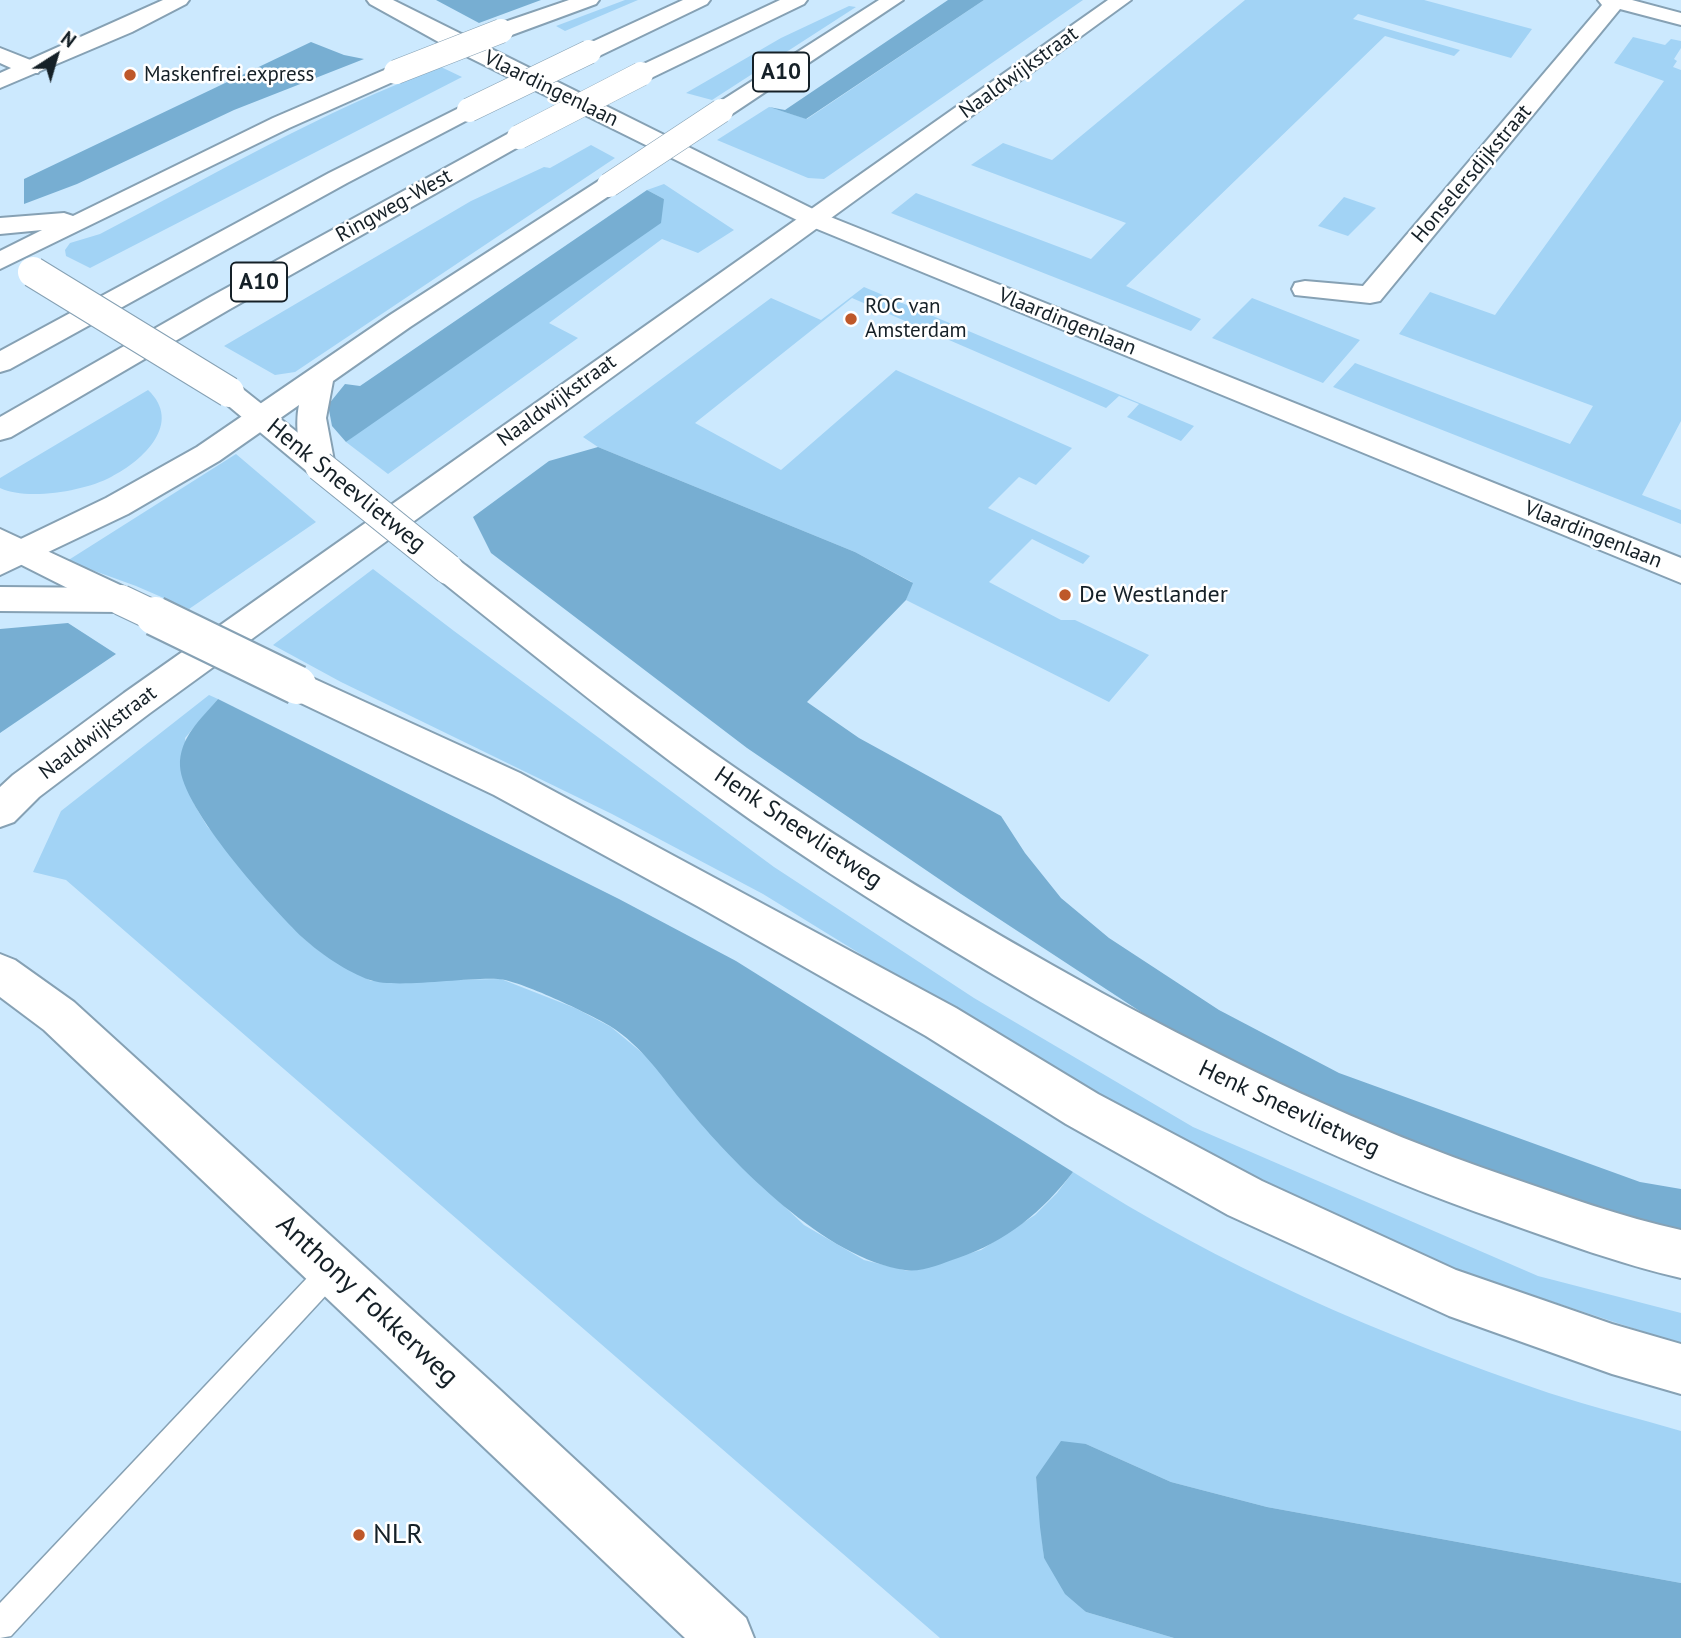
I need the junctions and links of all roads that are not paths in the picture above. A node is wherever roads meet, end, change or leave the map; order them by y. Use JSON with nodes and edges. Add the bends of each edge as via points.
{"nodes":[{"id":1,"x":179,"y":0,"type":"edge"},
{"id":2,"x":199,"y":0,"type":"edge"},
{"id":3,"x":589,"y":0,"type":"edge"},
{"id":4,"x":700,"y":0,"type":"edge"},
{"id":5,"x":797,"y":0,"type":"edge"},
{"id":6,"x":893,"y":0,"type":"edge"},
{"id":7,"x":1121,"y":0,"type":"edge"},
{"id":8,"x":1612,"y":1,"type":"edge"},
{"id":9,"x":378,"y":3,"type":"edge"},
{"id":10,"x":1681,"y":19,"type":"edge"},
{"id":11,"x":124,"y":27,"type":"junction"},
{"id":12,"x":0,"y":55,"type":"edge"},
{"id":13,"x":30,"y":68,"type":"junction"},
{"id":14,"x":2,"y":78,"type":"edge"},
{"id":15,"x":83,"y":219,"type":"junction"},
{"id":16,"x":814,"y":219,"type":"junction"},
{"id":17,"x":0,"y":226,"type":"edge"},
{"id":18,"x":10,"y":261,"type":"edge"},
{"id":19,"x":1305,"y":289,"type":"dead end"},
{"id":20,"x":0,"y":363,"type":"edge"},
{"id":21,"x":319,"y":377,"type":"junction"},
{"id":22,"x":262,"y":417,"type":"junction"},
{"id":23,"x":0,"y":429,"type":"edge"},
{"id":24,"x":320,"y":466,"type":"junction"},
{"id":25,"x":7,"y":551,"type":"edge"},
{"id":26,"x":1681,"y":571,"type":"edge"},
{"id":27,"x":0,"y":599,"type":"edge"},
{"id":28,"x":121,"y":600,"type":"junction"},
{"id":29,"x":0,"y":811,"type":"edge"},
{"id":30,"x":0,"y":973,"type":"edge"},
{"id":31,"x":1681,"y":1254,"type":"edge"},
{"id":32,"x":333,"y":1269,"type":"junction"},
{"id":33,"x":1681,"y":1369,"type":"edge"},
{"id":34,"x":0,"y":1625,"type":"edge"},
{"id":35,"x":726,"y":1638,"type":"edge"}],
"edges":[{"from":1,"to":11,"type":"main road"},
{"from":2,"to":11,"type":"main road"},
{"from":3,"to":15,"type":"main road","bridge":true,"via":[[396,72]]},
{"from":4,"to":20,"type":"main road","name":"Ringweg-West","number":"A10","bridge":true,"via":[[469,110]]},
{"from":5,"to":23,"type":"main road","name":"Ringweg-West","number":"A10","bridge":true,"via":[[519,137]]},
{"from":6,"to":21,"type":"main road","number":"A10","bridge":true},
{"from":7,"to":16,"type":"main road","name":"Naaldwijkstraat"},
{"from":8,"to":10,"type":"main road"},
{"from":8,"to":19,"type":"main road","name":"Honselersdijkstraat","via":[[1370,295]]},
{"from":9,"to":16,"type":"main road","name":"Vlaardingenlaan"},
{"from":11,"to":13,"type":"main road"},
{"from":12,"to":13,"type":"main road"},
{"from":13,"to":14,"type":"main road"},
{"from":15,"to":17,"type":"main road"},
{"from":15,"to":18,"type":"main road"},
{"from":16,"to":26,"type":"main road","name":"Vlaardingenlaan"},
{"from":16,"to":29,"type":"main road","name":"Naaldwijkstraat","via":[[137,703],[26,786]]},
{"from":18,"to":22,"type":"main road","name":"Henk Sneevlietweg","bridge":true,"via":[[229,392]]},
{"from":21,"to":22,"type":"main road","number":"A10"},
{"from":21,"to":24,"type":"main road","via":[[311,418]]},
{"from":22,"to":24,"type":"main road","name":"Henk Sneevlietweg"},
{"from":22,"to":25,"type":"main road","number":"A10","via":[[117,506]]},
{"from":24,"to":31,"type":"main road","name":"Henk Sneevlietweg","bridge":true,"via":[[618,703],[727,782],[848,864],[992,952],[1166,1051],[1324,1129],[1469,1187]]},
{"from":25,"to":28,"type":"main road"},
{"from":27,"to":28,"type":"main road"},
{"from":28,"to":33,"type":"main road","bridge":true,"via":[[507,784],[929,1016],[1082,1109],[1245,1198],[1449,1292]]},
{"from":30,"to":32,"type":"main road","name":"Anthony Fokkerweg","via":[[59,1016]]},
{"from":32,"to":34,"type":"lane"},
{"from":32,"to":35,"type":"main road","name":"Anthony Fokkerweg"}]}
